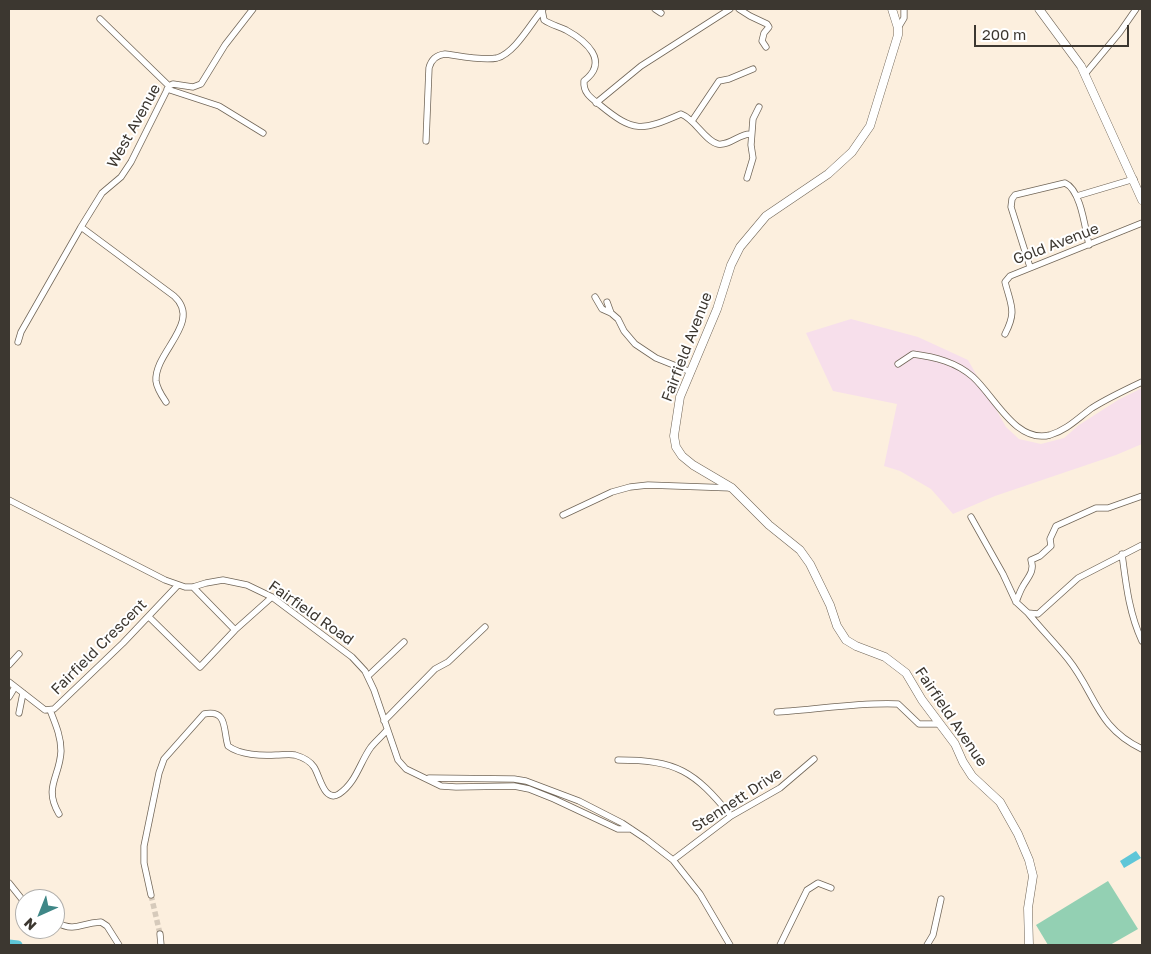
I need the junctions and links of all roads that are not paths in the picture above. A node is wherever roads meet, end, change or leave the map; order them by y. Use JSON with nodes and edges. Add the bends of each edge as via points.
{"nodes":[{"id":1,"x":253,"y":9,"type":"edge"},
{"id":2,"x":542,"y":9,"type":"edge"},
{"id":3,"x":730,"y":9,"type":"edge"},
{"id":4,"x":739,"y":9,"type":"edge"},
{"id":5,"x":892,"y":9,"type":"edge"},
{"id":6,"x":904,"y":9,"type":"edge"},
{"id":7,"x":1039,"y":9,"type":"edge"},
{"id":8,"x":1136,"y":9,"type":"edge"},
{"id":9,"x":100,"y":19,"type":"dead end"},
{"id":10,"x":898,"y":28,"type":"junction"},
{"id":11,"x":766,"y":46,"type":"dead end"},
{"id":12,"x":752,"y":68,"type":"dead end"},
{"id":13,"x":1085,"y":74,"type":"junction"},
{"id":14,"x":168,"y":88,"type":"junction"},
{"id":15,"x":596,"y":103,"type":"junction"},
{"id":16,"x":759,"y":106,"type":"dead end"},
{"id":17,"x":692,"y":121,"type":"junction"},
{"id":18,"x":263,"y":133,"type":"dead end"},
{"id":19,"x":752,"y":134,"type":"junction"},
{"id":20,"x":426,"y":141,"type":"dead end"},
{"id":21,"x":747,"y":178,"type":"dead end"},
{"id":22,"x":1134,"y":179,"type":"junction"},
{"id":23,"x":1077,"y":196,"type":"junction"},
{"id":24,"x":1142,"y":200,"type":"edge"},
{"id":25,"x":1142,"y":223,"type":"edge"},
{"id":26,"x":81,"y":227,"type":"junction"},
{"id":27,"x":1089,"y":245,"type":"junction"},
{"id":28,"x":1030,"y":267,"type":"junction"},
{"id":29,"x":595,"y":297,"type":"dead end"},
{"id":30,"x":607,"y":302,"type":"dead end"},
{"id":31,"x":611,"y":313,"type":"junction"},
{"id":32,"x":1005,"y":334,"type":"dead end"},
{"id":33,"x":18,"y":342,"type":"dead end"},
{"id":34,"x":898,"y":364,"type":"dead end"},
{"id":35,"x":691,"y":372,"type":"junction"},
{"id":36,"x":1142,"y":382,"type":"edge"},
{"id":37,"x":166,"y":402,"type":"dead end"},
{"id":38,"x":732,"y":488,"type":"junction"},
{"id":39,"x":1142,"y":496,"type":"edge"},
{"id":40,"x":9,"y":500,"type":"edge"},
{"id":41,"x":563,"y":515,"type":"dead end"},
{"id":42,"x":971,"y":517,"type":"dead end"},
{"id":43,"x":1142,"y":545,"type":"edge"},
{"id":44,"x":1122,"y":554,"type":"junction"},
{"id":45,"x":178,"y":585,"type":"junction"},
{"id":46,"x":193,"y":587,"type":"junction"},
{"id":47,"x":272,"y":597,"type":"junction"},
{"id":48,"x":1016,"y":602,"type":"junction"},
{"id":49,"x":1028,"y":613,"type":"junction"},
{"id":50,"x":149,"y":617,"type":"junction"},
{"id":51,"x":485,"y":627,"type":"dead end"},
{"id":52,"x":235,"y":630,"type":"junction"},
{"id":53,"x":1142,"y":641,"type":"edge"},
{"id":54,"x":404,"y":642,"type":"dead end"},
{"id":55,"x":19,"y":654,"type":"dead end"},
{"id":56,"x":9,"y":665,"type":"edge"},
{"id":57,"x":368,"y":676,"type":"junction"},
{"id":58,"x":9,"y":682,"type":"edge"},
{"id":59,"x":15,"y":687,"type":"junction"},
{"id":60,"x":23,"y":693,"type":"junction"},
{"id":61,"x":9,"y":698,"type":"edge"},
{"id":62,"x":50,"y":710,"type":"junction"},
{"id":63,"x":777,"y":712,"type":"dead end"},
{"id":64,"x":19,"y":713,"type":"dead end"},
{"id":65,"x":384,"y":721,"type":"junction"},
{"id":66,"x":940,"y":724,"type":"junction"},
{"id":67,"x":387,"y":730,"type":"junction"},
{"id":68,"x":1142,"y":749,"type":"edge"},
{"id":69,"x":618,"y":760,"type":"dead end"},
{"id":70,"x":814,"y":760,"type":"dead end"},
{"id":71,"x":60,"y":814,"type":"dead end"},
{"id":72,"x":732,"y":816,"type":"junction"},
{"id":73,"x":673,"y":860,"type":"junction"},
{"id":74,"x":831,"y":888,"type":"dead end"},
{"id":75,"x":151,"y":895,"type":"tunnel mouth"},
{"id":76,"x":941,"y":899,"type":"dead end"},
{"id":77,"x":65,"y":927,"type":"edge"},
{"id":78,"x":160,"y":934,"type":"tunnel mouth"},
{"id":79,"x":119,"y":945,"type":"edge"},
{"id":80,"x":161,"y":945,"type":"edge"},
{"id":81,"x":730,"y":945,"type":"edge"},
{"id":82,"x":780,"y":945,"type":"edge"},
{"id":83,"x":927,"y":945,"type":"edge"},
{"id":84,"x":1029,"y":945,"type":"edge"}],
"edges":[{"from":1,"to":14,"type":"street","name":"West Avenue","via":[[201,84],[193,87],[173,84]]},
{"from":2,"to":15,"type":"street","via":[[544,20],[573,34],[593,52],[596,65],[594,72],[584,81],[584,88]]},
{"from":2,"to":20,"type":"street","via":[[523,35],[498,58],[446,54],[433,60],[429,68]]},
{"from":3,"to":15,"type":"street","via":[[641,66]]},
{"from":4,"to":11,"type":"street","via":[[767,24],[769,27],[762,41]]},
{"from":5,"to":10,"type":"street","name":"Fairfield Avenue"},
{"from":6,"to":10,"type":"street","via":[[904,18]]},
{"from":7,"to":13,"type":"street"},
{"from":8,"to":13,"type":"street"},
{"from":9,"to":14,"type":"street"},
{"from":10,"to":35,"type":"street","name":"Fairfield Avenue","via":[[870,126],[843,162],[766,216],[740,247]]},
{"from":12,"to":17,"type":"street","via":[[719,81]]},
{"from":13,"to":22,"type":"street"},
{"from":14,"to":18,"type":"street","via":[[220,106]]},
{"from":14,"to":26,"type":"street","name":"West Avenue","via":[[131,162],[121,177],[104,191]]},
{"from":15,"to":17,"type":"street","via":[[627,125],[656,124],[681,114]]},
{"from":16,"to":19,"type":"street","via":[[753,119]]},
{"from":17,"to":19,"type":"street","via":[[718,144]]},
{"from":19,"to":21,"type":"street","via":[[753,158]]},
{"from":22,"to":23,"type":"street"},
{"from":22,"to":24,"type":"street"},
{"from":23,"to":27,"type":"street"},
{"from":23,"to":28,"type":"street","via":[[1065,183],[1015,195],[1012,199]]},
{"from":25,"to":27,"type":"street","name":"Gold Avenue"},
{"from":26,"to":33,"type":"street","name":"West Avenue"},
{"from":26,"to":37,"type":"street","via":[[174,296],[183,308],[183,320],[157,370],[159,390]]},
{"from":27,"to":28,"type":"street","name":"Gold Avenue"},
{"from":28,"to":32,"type":"street","name":"Gold Avenue","via":[[1010,276],[1006,282],[1013,311]]},
{"from":29,"to":31,"type":"street","via":[[602,309]]},
{"from":30,"to":31,"type":"street"},
{"from":31,"to":35,"type":"street","via":[[635,344],[647,353]]},
{"from":34,"to":36,"type":"street","via":[[913,354],[948,362],[972,376],[1020,430],[1034,436],[1064,429],[1092,409]]},
{"from":35,"to":38,"type":"street","name":"Fairfield Avenue","via":[[680,397],[674,436],[676,447],[693,466]]},
{"from":38,"to":41,"type":"street","via":[[630,487]]},
{"from":38,"to":66,"type":"street","name":"Fairfield Avenue","via":[[800,550],[810,564],[846,640],[885,657],[906,673]]},
{"from":39,"to":48,"type":"street","via":[[1108,508],[1096,508],[1056,526],[1050,539],[1051,546],[1031,560],[1030,576]]},
{"from":40,"to":45,"type":"street","name":"Fairfield Road"},
{"from":42,"to":48,"type":"street"},
{"from":43,"to":44,"type":"street"},
{"from":44,"to":49,"type":"street","via":[[1078,578],[1038,614]]},
{"from":44,"to":53,"type":"street","via":[[1128,601]]},
{"from":45,"to":46,"type":"street","name":"Fairfield Road"},
{"from":45,"to":50,"type":"street","name":"Fairfield Crescent"},
{"from":46,"to":47,"type":"street","name":"Fairfield Road","via":[[216,580],[231,581]]},
{"from":46,"to":52,"type":"street"},
{"from":47,"to":52,"type":"street"},
{"from":47,"to":57,"type":"street","name":"Fairfield Road","via":[[352,657]]},
{"from":48,"to":49,"type":"street"},
{"from":49,"to":68,"type":"street","via":[[1069,660],[1105,721]]},
{"from":50,"to":52,"type":"street","via":[[200,667]]},
{"from":50,"to":62,"type":"street","name":"Fairfield Crescent"},
{"from":51,"to":65,"type":"street","via":[[448,662],[435,669]]},
{"from":54,"to":57,"type":"street"},
{"from":55,"to":56,"type":"street"},
{"from":57,"to":65,"type":"street","name":"Fairfield Road"},
{"from":58,"to":59,"type":"street","name":"Fairfield Crescent"},
{"from":59,"to":60,"type":"street","name":"Fairfield Crescent"},
{"from":59,"to":61,"type":"street"},
{"from":60,"to":62,"type":"street","name":"Fairfield Crescent","via":[[45,710]]},
{"from":60,"to":64,"type":"street"},
{"from":62,"to":71,"type":"street","via":[[60,737],[60,759],[51,795]]},
{"from":63,"to":66,"type":"street","via":[[873,702],[898,704],[918,724]]},
{"from":65,"to":67,"type":"street","name":"Fairfield Road"},
{"from":66,"to":84,"type":"street","name":"Fairfield Avenue","via":[[972,776],[1000,802],[1029,860],[1032,876],[1028,908]]},
{"from":67,"to":73,"type":"street","name":"Fairfield Road","via":[[398,760],[406,769],[441,786],[514,786],[529,790],[618,829],[631,829]]},
{"from":67,"to":75,"type":"street","via":[[370,748],[347,787],[333,796],[324,789],[309,761],[294,754],[270,756],[234,751],[228,746],[224,720],[214,712],[204,714],[164,760],[159,773],[144,846]]},
{"from":69,"to":72,"type":"street","via":[[646,760],[675,767],[710,790]]},
{"from":70,"to":72,"type":"street","name":"Stennett Drive","via":[[780,788]]},
{"from":72,"to":73,"type":"street","name":"Stennett Drive"},
{"from":73,"to":81,"type":"street","name":"Fairfield Road","via":[[700,894]]},
{"from":74,"to":82,"type":"street","via":[[818,883],[807,890]]},
{"from":76,"to":83,"type":"street","via":[[933,935]]},
{"from":77,"to":79,"type":"street","via":[[101,922]]},
{"from":78,"to":80,"type":"street"}]}
